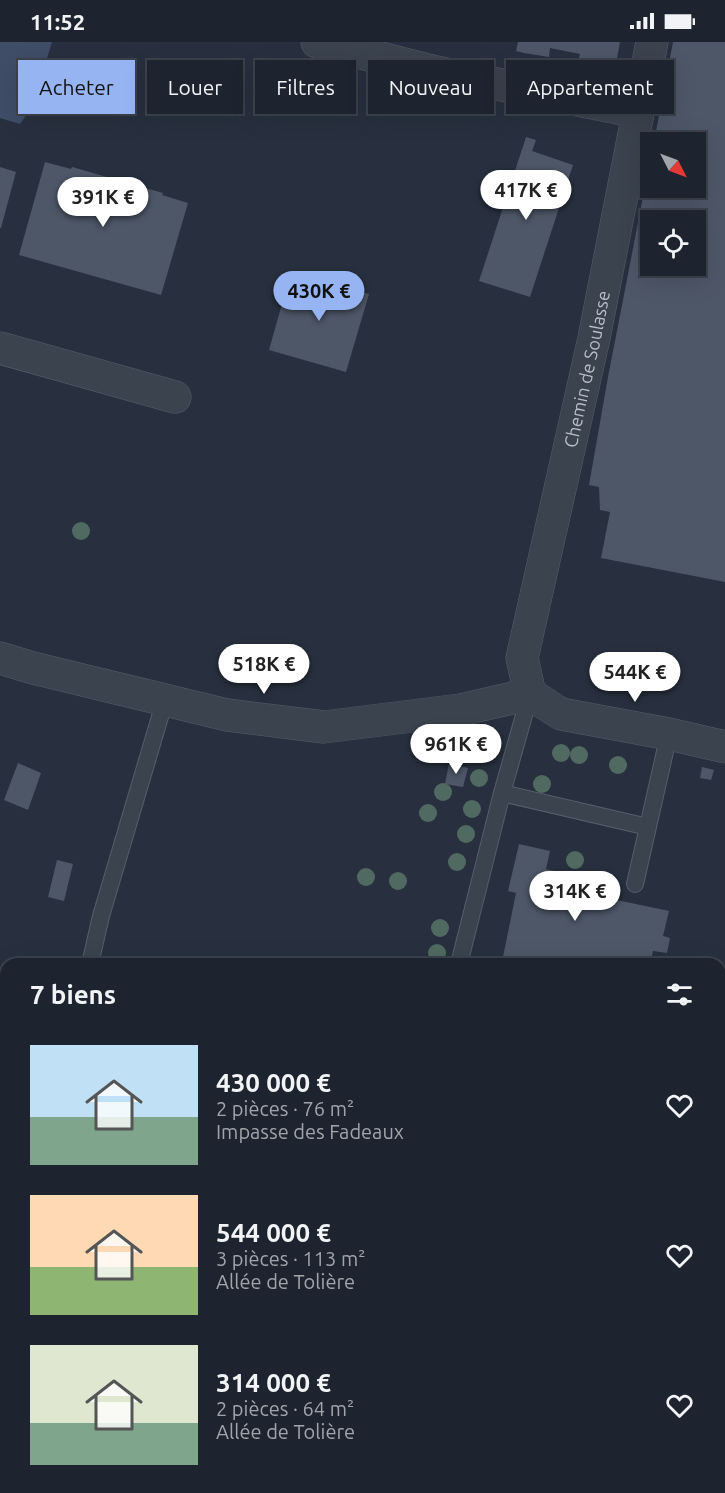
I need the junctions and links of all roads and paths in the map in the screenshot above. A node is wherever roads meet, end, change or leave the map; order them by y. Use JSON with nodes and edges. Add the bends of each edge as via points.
{"nodes":[{"id":1,"x":316,"y":42,"type":"edge"},
{"id":2,"x":652,"y":42,"type":"edge"},
{"id":3,"x":648,"y":60,"type":"edge"},
{"id":4,"x":506,"y":86,"type":"edge"},
{"id":5,"x":638,"y":114,"type":"edge"},
{"id":6,"x":0,"y":348,"type":"edge"},
{"id":7,"x":175,"y":397,"type":"dead end"},
{"id":8,"x":0,"y":658,"type":"edge"},
{"id":9,"x":530,"y":694,"type":"junction"},
{"id":10,"x":165,"y":700,"type":"junction"},
{"id":11,"x":669,"y":734,"type":"junction"},
{"id":12,"x":725,"y":747,"type":"edge"},
{"id":13,"x":502,"y":793,"type":"junction"},
{"id":14,"x":648,"y":827,"type":"junction"},
{"id":15,"x":635,"y":884,"type":"dead end"},
{"id":16,"x":91,"y":958,"type":"edge"},
{"id":17,"x":461,"y":958,"type":"edge"}],
"edges":[{"from":1,"to":4,"type":"street"},
{"from":2,"to":3,"type":"street","name":"Chemin de Soulasse"},
{"from":5,"to":9,"type":"street","name":"Chemin de Soulasse","via":[[594,338],[522,658]]},
{"from":6,"to":7,"type":"street"},
{"from":8,"to":10,"type":"street"},
{"from":9,"to":10,"type":"street","via":[[460,710],[324,727],[228,715]]},
{"from":9,"to":11,"type":"street","via":[[561,714]]},
{"from":9,"to":13,"type":"lane"},
{"from":10,"to":16,"type":"lane"},
{"from":11,"to":12,"type":"street"},
{"from":11,"to":14,"type":"lane"},
{"from":13,"to":14,"type":"lane"},
{"from":13,"to":17,"type":"lane"},
{"from":14,"to":15,"type":"lane"}]}
